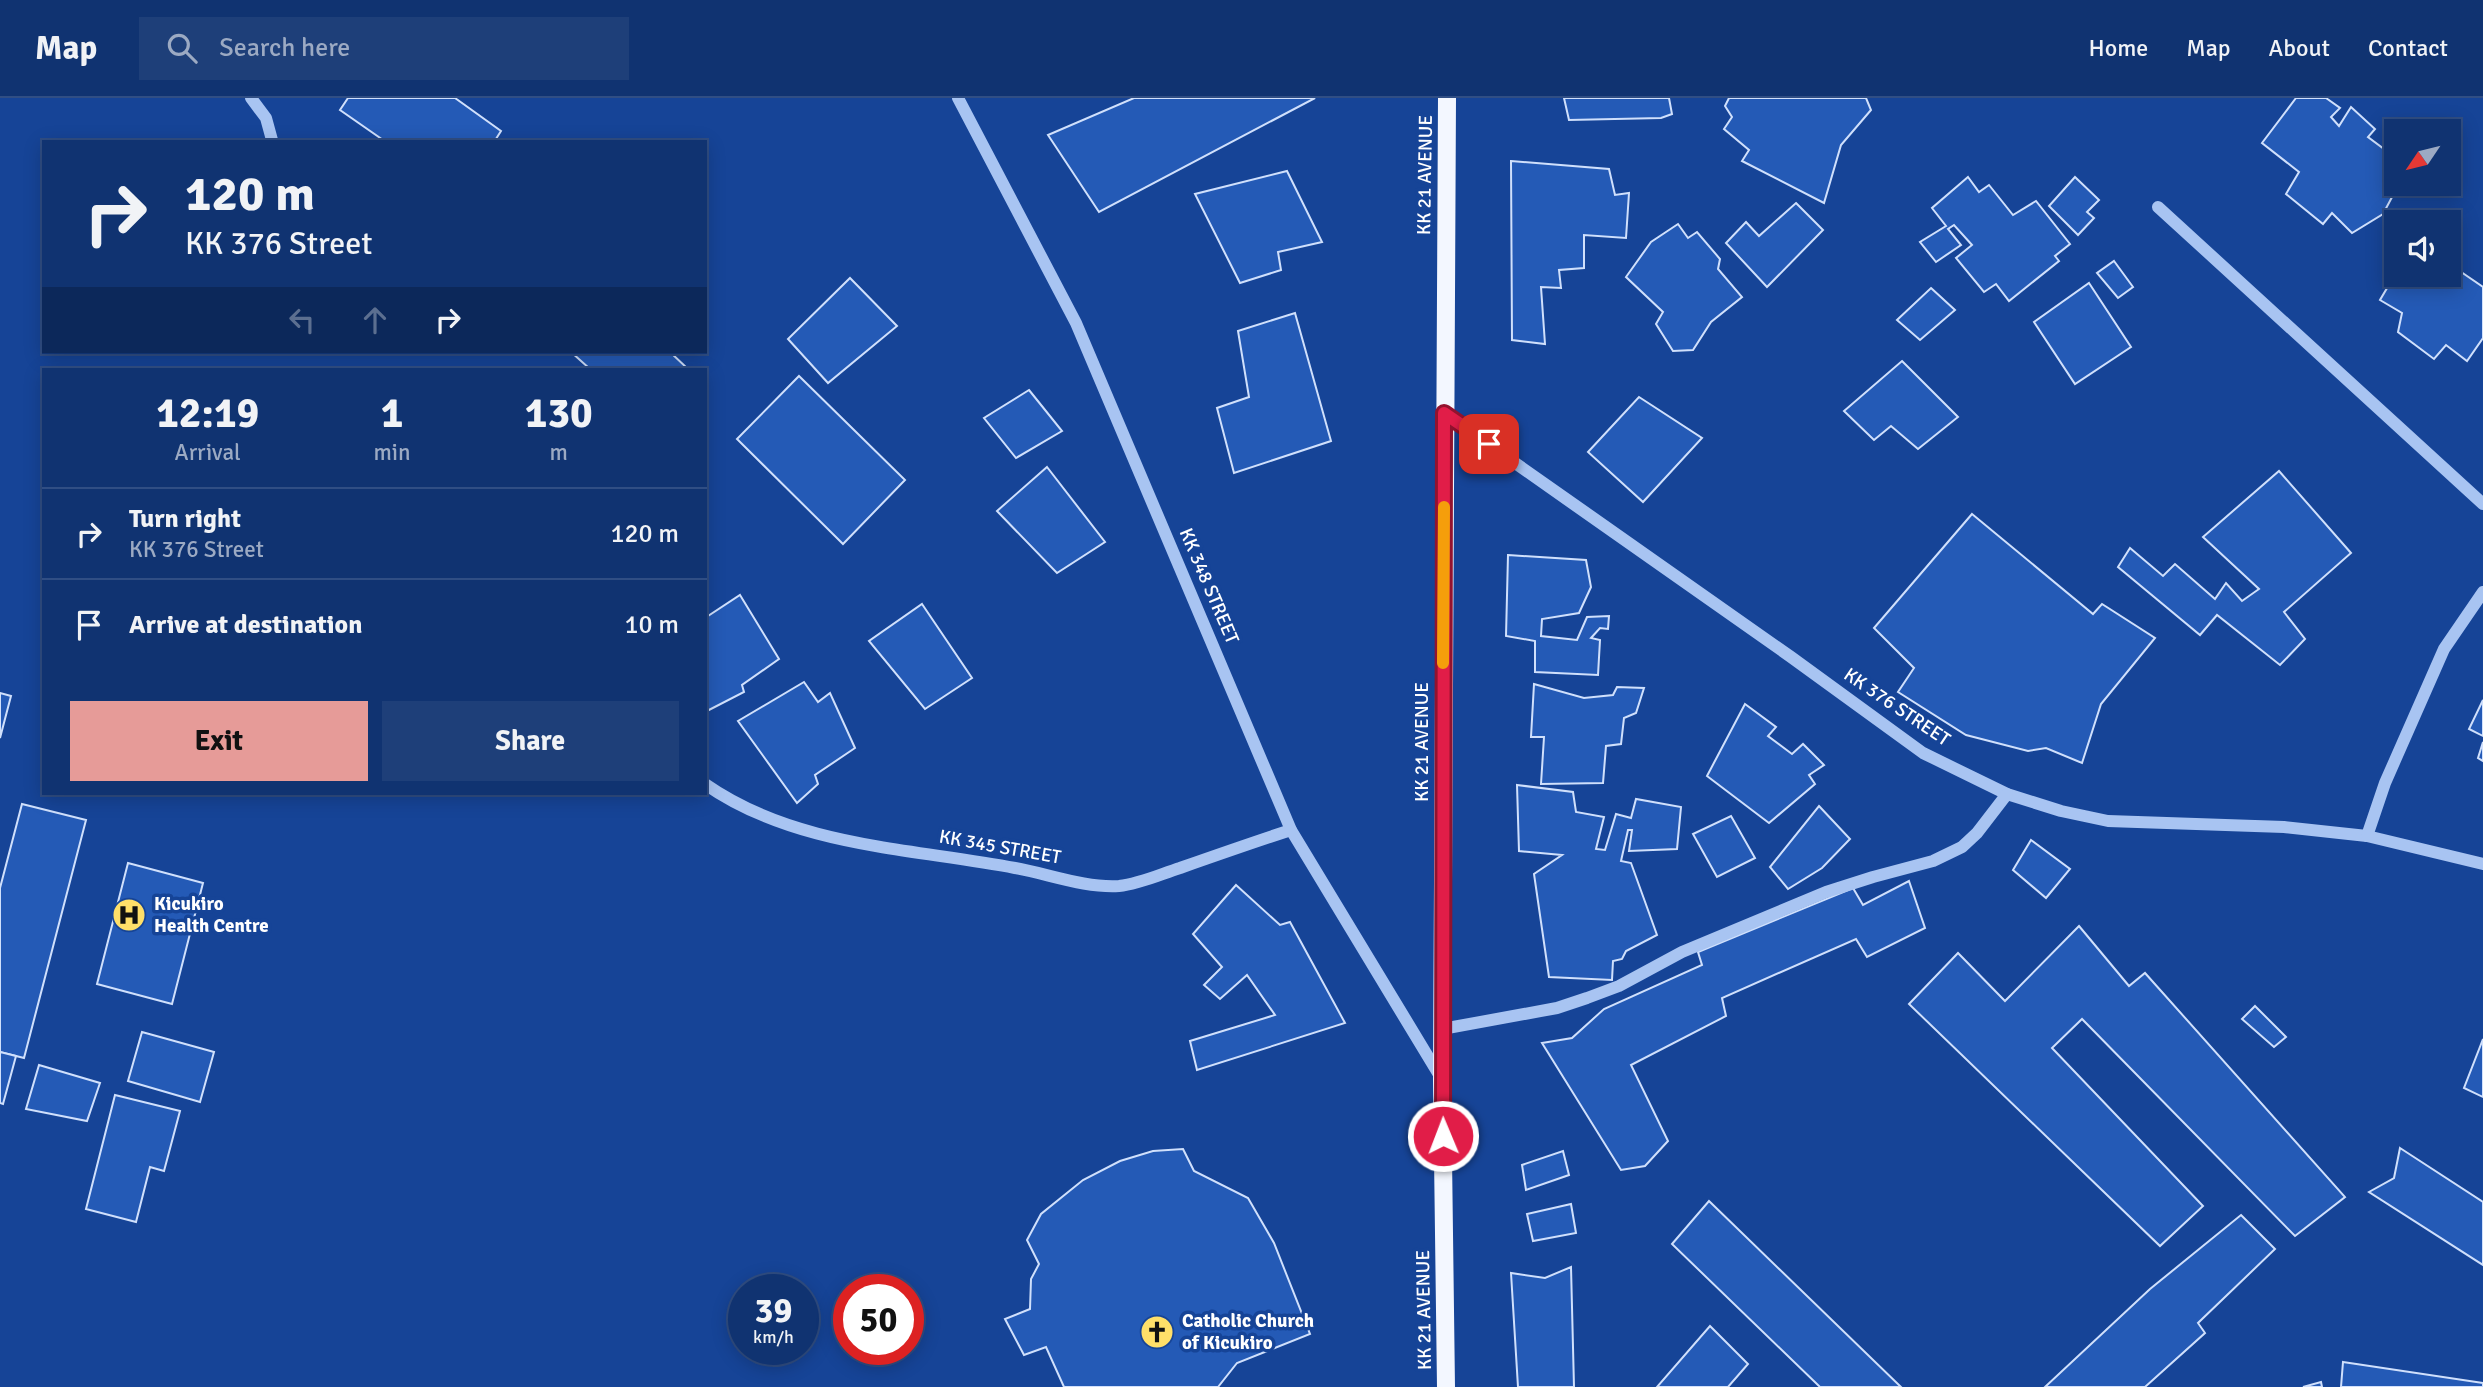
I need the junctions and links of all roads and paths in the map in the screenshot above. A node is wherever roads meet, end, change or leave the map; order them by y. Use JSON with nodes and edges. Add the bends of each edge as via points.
{"nodes":[{"id":1,"x":251,"y":98,"type":"edge"},
{"id":2,"x":958,"y":98,"type":"edge"},
{"id":3,"x":1447,"y":98,"type":"edge"},
{"id":4,"x":272,"y":140,"type":"edge"},
{"id":5,"x":2158,"y":206,"type":"dead end"},
{"id":6,"x":1444,"y":413,"type":"junction"},
{"id":7,"x":2483,"y":504,"type":"edge"},
{"id":8,"x":2483,"y":592,"type":"edge"},
{"id":9,"x":707,"y":785,"type":"edge"},
{"id":10,"x":2007,"y":794,"type":"junction"},
{"id":11,"x":1291,"y":830,"type":"junction"},
{"id":12,"x":2367,"y":836,"type":"junction"},
{"id":13,"x":2483,"y":864,"type":"edge"},
{"id":14,"x":1442,"y":1029,"type":"junction"},
{"id":15,"x":1442,"y":1080,"type":"junction"},
{"id":16,"x":1446,"y":1387,"type":"edge"}],
"edges":[{"from":1,"to":4,"type":"street","via":[[266,118]]},
{"from":2,"to":11,"type":"street","name":"KK 348 STREET","via":[[1076,323]]},
{"from":3,"to":6,"type":"main road","name":"KK 21 AVENUE"},
{"from":5,"to":7,"type":"street"},
{"from":6,"to":10,"type":"street","name":"KK 376 STREET","via":[[1923,753]]},
{"from":6,"to":14,"type":"main road","name":"KK 21 AVENUE"},
{"from":8,"to":12,"type":"street","via":[[2444,649],[2385,783]]},
{"from":9,"to":11,"type":"street","name":"KK 345 STREET","via":[[761,816],[810,832],[1097,886],[1149,879]]},
{"from":10,"to":12,"type":"street","name":"KK 376 STREET","via":[[2108,821],[2284,827]]},
{"from":10,"to":14,"type":"street","via":[[1977,833],[1933,861],[1826,892],[1682,952],[1587,998],[1557,1008]]},
{"from":11,"to":15,"type":"street","name":"KK 348 STREET"},
{"from":12,"to":13,"type":"street","name":"KK 376 STREET"},
{"from":14,"to":15,"type":"main road","name":"KK 21 AVENUE"},
{"from":15,"to":16,"type":"main road","name":"KK 21 AVENUE"}]}
